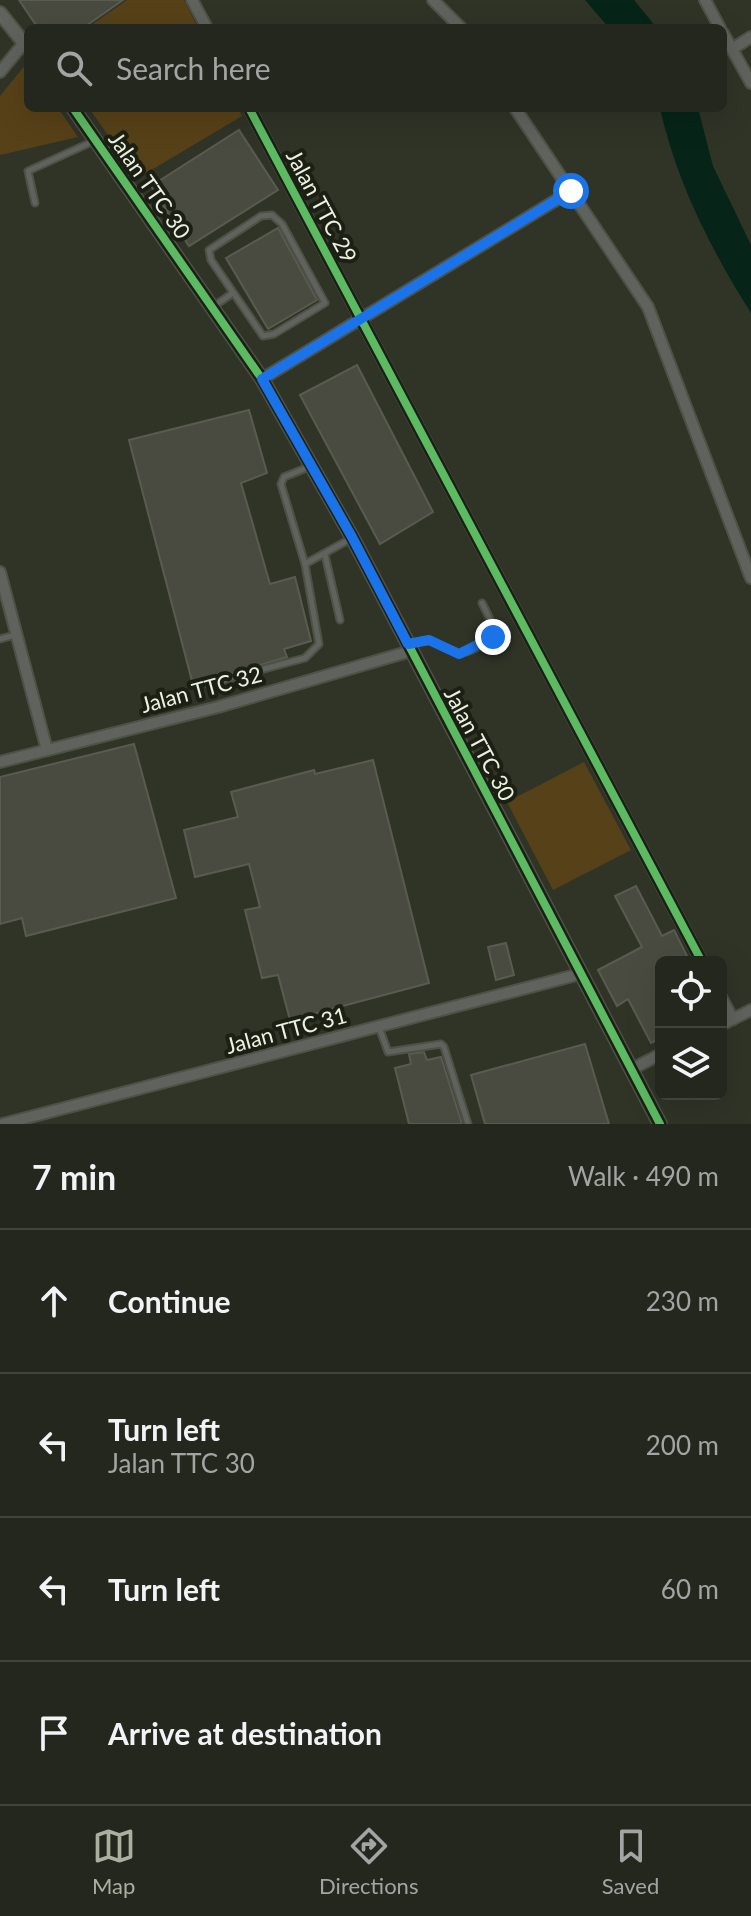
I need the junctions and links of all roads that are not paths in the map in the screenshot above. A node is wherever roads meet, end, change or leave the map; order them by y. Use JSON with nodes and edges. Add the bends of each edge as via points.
{"nodes":[{"id":1,"x":192,"y":0,"type":"edge"},
{"id":2,"x":433,"y":0,"type":"edge"},
{"id":3,"x":705,"y":0,"type":"edge"},
{"id":4,"x":0,"y":13,"type":"edge"},
{"id":5,"x":205,"y":24,"type":"edge"},
{"id":6,"x":457,"y":24,"type":"edge"},
{"id":7,"x":719,"y":24,"type":"edge"},
{"id":8,"x":751,"y":37,"type":"edge"},
{"id":9,"x":727,"y":40,"type":"edge"},
{"id":10,"x":24,"y":43,"type":"edge"},
{"id":11,"x":24,"y":48,"type":"edge"},
{"id":12,"x":732,"y":49,"type":"junction"},
{"id":13,"x":0,"y":72,"type":"edge"},
{"id":14,"x":751,"y":83,"type":"edge"},
{"id":15,"x":76,"y":112,"type":"edge"},
{"id":16,"x":251,"y":112,"type":"edge"},
{"id":17,"x":518,"y":112,"type":"edge"},
{"id":18,"x":97,"y":140,"type":"junction"},
{"id":19,"x":571,"y":191,"type":"junction"},
{"id":20,"x":35,"y":203,"type":"dead end"},
{"id":21,"x":233,"y":293,"type":"junction"},
{"id":22,"x":213,"y":307,"type":"junction"},
{"id":23,"x":362,"y":320,"type":"junction"},
{"id":24,"x":262,"y":379,"type":"junction"},
{"id":25,"x":312,"y":466,"type":"junction"},
{"id":26,"x":352,"y":537,"type":"junction"},
{"id":27,"x":325,"y":555,"type":"junction"},
{"id":28,"x":305,"y":564,"type":"junction"},
{"id":29,"x":0,"y":572,"type":"edge"},
{"id":30,"x":751,"y":578,"type":"edge"},
{"id":31,"x":482,"y":603,"type":"dead end"},
{"id":32,"x":340,"y":620,"type":"dead end"},
{"id":33,"x":16,"y":635,"type":"junction"},
{"id":34,"x":0,"y":639,"type":"edge"},
{"id":35,"x":410,"y":648,"type":"junction"},
{"id":36,"x":208,"y":684,"type":"dead end"},
{"id":37,"x":47,"y":750,"type":"junction"},
{"id":38,"x":0,"y":762,"type":"edge"},
{"id":39,"x":699,"y":956,"type":"edge"},
{"id":40,"x":580,"y":974,"type":"junction"},
{"id":41,"x":727,"y":1008,"type":"edge"},
{"id":42,"x":751,"y":1010,"type":"edge"},
{"id":43,"x":733,"y":1019,"type":"junction"},
{"id":44,"x":727,"y":1022,"type":"edge"},
{"id":45,"x":378,"y":1026,"type":"junction"},
{"id":46,"x":655,"y":1057,"type":"edge"},
{"id":47,"x":632,"y":1069,"type":"junction"},
{"id":48,"x":3,"y":1124,"type":"edge"},
{"id":49,"x":468,"y":1124,"type":"edge"},
{"id":50,"x":660,"y":1124,"type":"edge"}],
"edges":[{"from":1,"to":5,"type":"street"},
{"from":2,"to":6,"type":"street"},
{"from":3,"to":7,"type":"street"},
{"from":4,"to":10,"type":"street"},
{"from":8,"to":12,"type":"street"},
{"from":9,"to":12,"type":"street"},
{"from":11,"to":13,"type":"street"},
{"from":12,"to":14,"type":"street"},
{"from":15,"to":18,"type":"street","name":"Jalan TTC 30"},
{"from":16,"to":23,"type":"street","name":"Jalan TTC 29"},
{"from":17,"to":19,"type":"street"},
{"from":18,"to":20,"type":"lane","via":[[28,171]]},
{"from":18,"to":22,"type":"street","name":"Jalan TTC 30"},
{"from":19,"to":23,"type":"street"},
{"from":19,"to":30,"type":"street","via":[[648,307]]},
{"from":21,"to":21,"type":"lane","via":[[209,250],[261,216],[272,215],[325,303],[263,336]]},
{"from":21,"to":22,"type":"lane"},
{"from":22,"to":24,"type":"street","name":"Jalan TTC 30"},
{"from":23,"to":24,"type":"street"},
{"from":23,"to":39,"type":"street","name":"Jalan TTC 29"},
{"from":24,"to":25,"type":"street","name":"Jalan TTC 30"},
{"from":25,"to":26,"type":"street","name":"Jalan TTC 30"},
{"from":25,"to":28,"type":"lane","via":[[284,477],[281,484]]},
{"from":26,"to":27,"type":"lane"},
{"from":26,"to":35,"type":"street","name":"Jalan TTC 30"},
{"from":27,"to":28,"type":"lane"},
{"from":27,"to":32,"type":"lane"},
{"from":28,"to":36,"type":"lane","via":[[316,651]]},
{"from":29,"to":33,"type":"street"},
{"from":31,"to":35,"type":"lane","via":[[495,629],[481,645],[459,654],[429,640]]},
{"from":33,"to":34,"type":"lane"},
{"from":33,"to":37,"type":"street"},
{"from":35,"to":37,"type":"street","name":"Jalan TTC 32","via":[[218,707]]},
{"from":35,"to":40,"type":"street","name":"Jalan TTC 30"},
{"from":37,"to":38,"type":"street","name":"Jalan TTC 32"},
{"from":40,"to":45,"type":"street","name":"Jalan TTC 31"},
{"from":40,"to":47,"type":"street","name":"Jalan TTC 30"},
{"from":41,"to":43,"type":"street"},
{"from":42,"to":43,"type":"street"},
{"from":43,"to":44,"type":"street"},
{"from":45,"to":48,"type":"street","name":"Jalan TTC 31"},
{"from":45,"to":49,"type":"lane","via":[[388,1052],[444,1047]]},
{"from":46,"to":47,"type":"street"},
{"from":47,"to":50,"type":"street","name":"Jalan TTC 30"}]}
